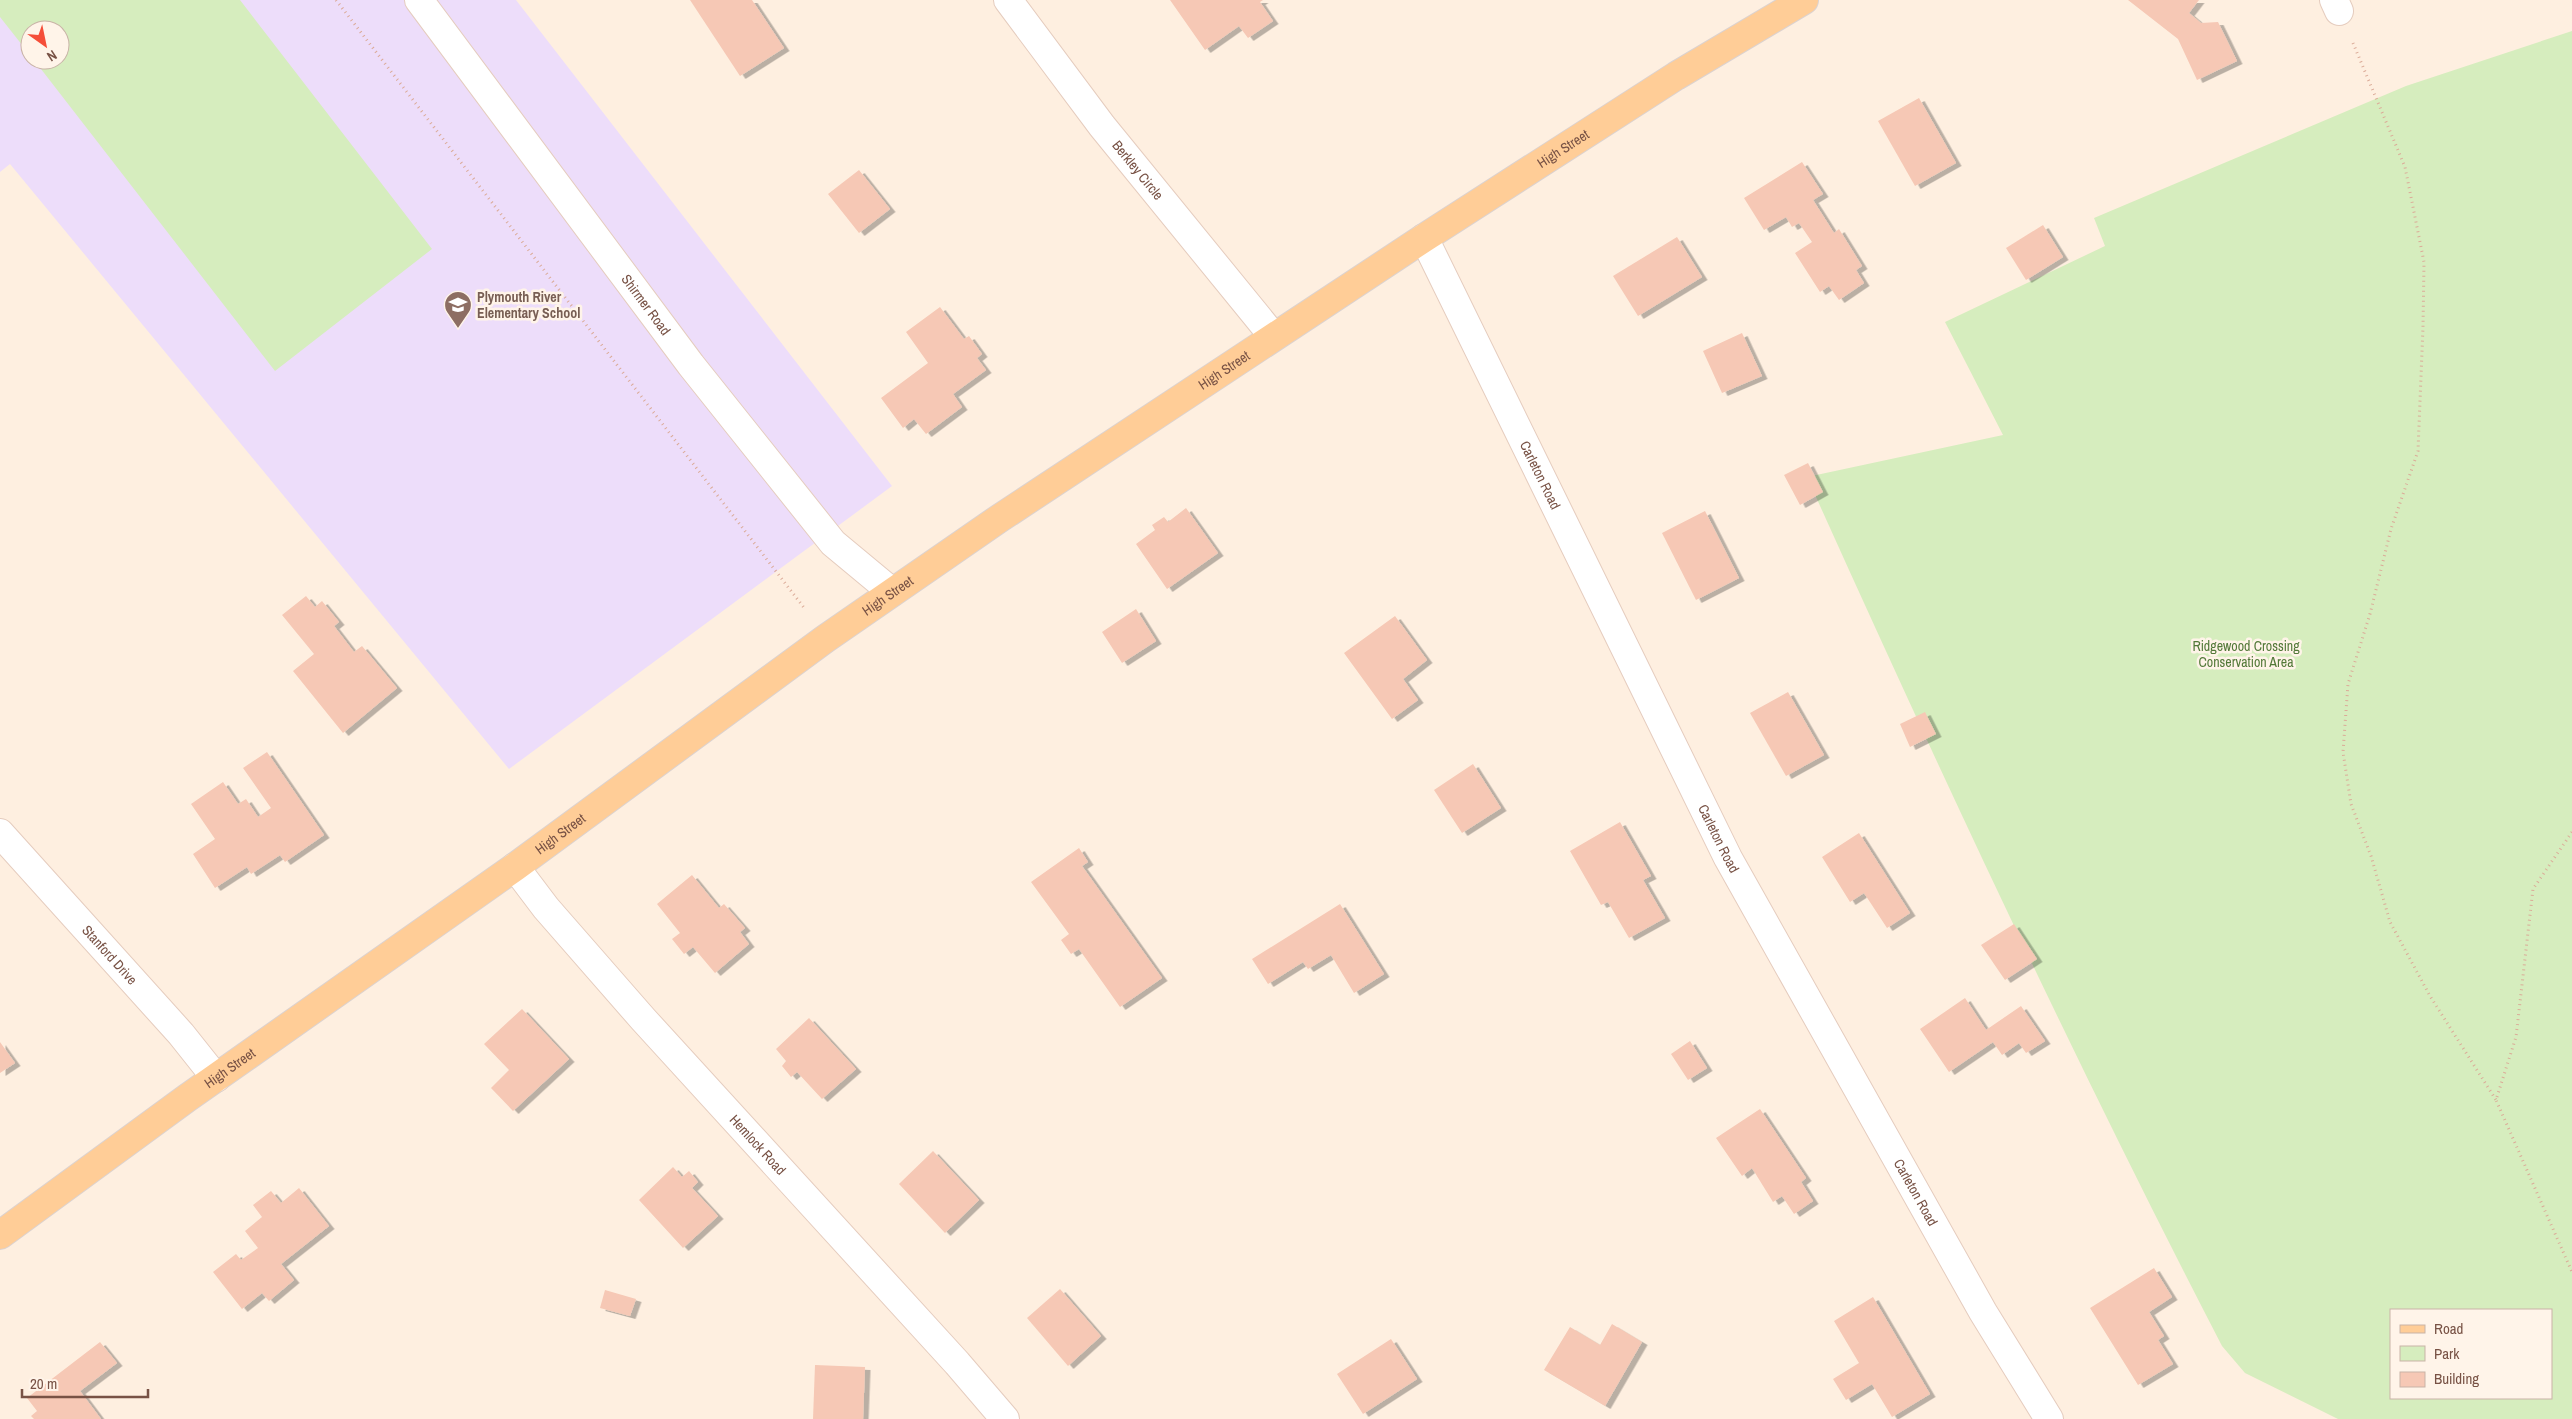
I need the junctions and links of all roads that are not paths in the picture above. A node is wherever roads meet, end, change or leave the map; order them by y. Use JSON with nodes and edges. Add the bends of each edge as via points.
{"nodes":[{"id":1,"x":419,"y":0,"type":"edge"},
{"id":2,"x":1008,"y":0,"type":"edge"},
{"id":3,"x":1804,"y":0,"type":"edge"},
{"id":4,"x":1424,"y":238,"type":"junction"},
{"id":5,"x":1273,"y":336,"type":"junction"},
{"id":6,"x":892,"y":592,"type":"junction"},
{"id":7,"x":0,"y":833,"type":"edge"},
{"id":8,"x":515,"y":867,"type":"junction"},
{"id":9,"x":216,"y":1078,"type":"junction"},
{"id":10,"x":0,"y":1235,"type":"edge"},
{"id":11,"x":1005,"y":1419,"type":"edge"},
{"id":12,"x":2049,"y":1419,"type":"edge"}],
"edges":[{"from":1,"to":6,"type":"street","name":"Shirmer Road","via":[[691,366],[833,543]]},
{"from":2,"to":5,"type":"street","name":"Berkley Circle","via":[[1102,126]]},
{"from":3,"to":4,"type":"main road","name":"High Street","via":[[1676,76]]},
{"from":4,"to":5,"type":"main road","name":"High Street"},
{"from":4,"to":12,"type":"street","name":"Carleton Road","via":[[1728,858],[1978,1304]]},
{"from":5,"to":6,"type":"main road","name":"High Street"},
{"from":6,"to":8,"type":"main road","name":"High Street"},
{"from":7,"to":9,"type":"street","name":"Stanford Drive","via":[[181,1034]]},
{"from":8,"to":9,"type":"main road","name":"High Street"},
{"from":8,"to":11,"type":"street","name":"Hemlock Road","via":[[546,908],[643,1018]]},
{"from":9,"to":10,"type":"main road","name":"High Street"}]}
